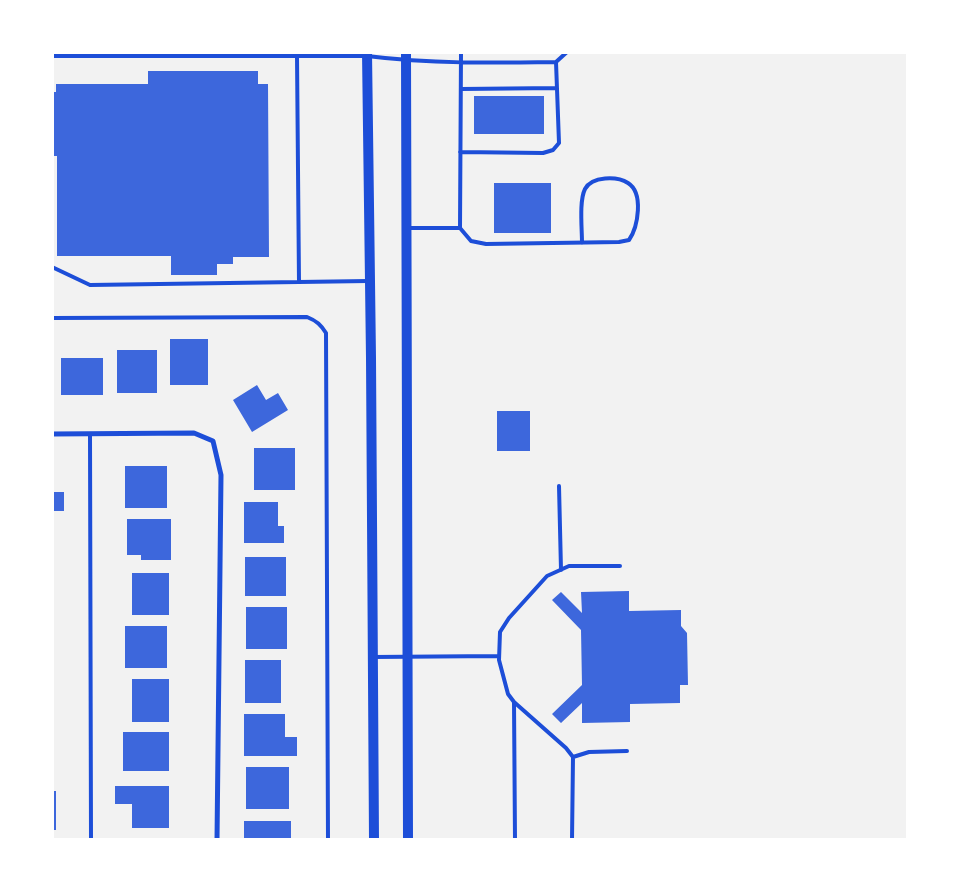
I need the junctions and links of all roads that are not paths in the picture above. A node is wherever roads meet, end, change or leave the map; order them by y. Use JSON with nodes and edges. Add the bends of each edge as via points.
{"nodes":[{"id":1,"x":461,"y":52,"type":"edge"},
{"id":2,"x":567,"y":52,"type":"edge"},
{"id":3,"x":208,"y":54,"type":"edge"},
{"id":4,"x":367,"y":54,"type":"edge"},
{"id":5,"x":52,"y":56,"type":"edge"},
{"id":6,"x":297,"y":56,"type":"junction"},
{"id":7,"x":406,"y":57,"type":"edge"},
{"id":8,"x":556,"y":62,"type":"junction"},
{"id":9,"x":461,"y":63,"type":"junction"},
{"id":10,"x":557,"y":88,"type":"junction"},
{"id":11,"x":461,"y":89,"type":"junction"},
{"id":12,"x":460,"y":152,"type":"junction"},
{"id":13,"x":406,"y":228,"type":"junction"},
{"id":14,"x":460,"y":228,"type":"junction"},
{"id":15,"x":582,"y":242,"type":"junction"},
{"id":16,"x":52,"y":267,"type":"edge"},
{"id":17,"x":370,"y":281,"type":"junction"},
{"id":18,"x":300,"y":282,"type":"junction"},
{"id":19,"x":52,"y":318,"type":"edge"},
{"id":20,"x":52,"y":434,"type":"edge"},
{"id":21,"x":90,"y":434,"type":"junction"},
{"id":22,"x":559,"y":486,"type":"dead end"},
{"id":23,"x":620,"y":566,"type":"dead end"},
{"id":24,"x":560,"y":570,"type":"junction"},
{"id":25,"x":499,"y":656,"type":"junction"},
{"id":26,"x":373,"y":657,"type":"junction"},
{"id":27,"x":407,"y":657,"type":"junction"},
{"id":28,"x":514,"y":702,"type":"junction"},
{"id":29,"x":627,"y":751,"type":"dead end"},
{"id":30,"x":573,"y":757,"type":"junction"},
{"id":31,"x":91,"y":840,"type":"edge"},
{"id":32,"x":217,"y":840,"type":"edge"},
{"id":33,"x":328,"y":840,"type":"edge"},
{"id":34,"x":374,"y":840,"type":"edge"},
{"id":35,"x":408,"y":840,"type":"edge"},
{"id":36,"x":515,"y":840,"type":"edge"},
{"id":37,"x":572,"y":840,"type":"edge"}],
"edges":[{"from":1,"to":9,"type":"lane"},
{"from":2,"to":8,"type":"lane"},
{"from":3,"to":5,"type":"lane"},
{"from":3,"to":6,"type":"lane"},
{"from":4,"to":6,"type":"lane"},
{"from":4,"to":7,"type":"lane"},
{"from":4,"to":17,"type":"main road"},
{"from":6,"to":18,"type":"lane"},
{"from":7,"to":9,"type":"lane"},
{"from":7,"to":13,"type":"main road"},
{"from":8,"to":9,"type":"lane"},
{"from":8,"to":10,"type":"lane"},
{"from":9,"to":11,"type":"lane"},
{"from":10,"to":11,"type":"lane"},
{"from":10,"to":12,"type":"lane","via":[[558,144],[554,150],[543,153]]},
{"from":11,"to":12,"type":"lane"},
{"from":12,"to":14,"type":"lane"},
{"from":13,"to":14,"type":"lane"},
{"from":13,"to":27,"type":"main road"},
{"from":14,"to":15,"type":"lane","via":[[471,241],[486,244]]},
{"from":15,"to":15,"type":"lane","via":[[629,240],[638,220],[636,194],[629,184],[618,179],[594,180],[586,186]]},
{"from":16,"to":18,"type":"lane","via":[[90,285]]},
{"from":17,"to":18,"type":"lane"},
{"from":17,"to":26,"type":"main road"},
{"from":19,"to":33,"type":"lane","via":[[307,317],[321,325],[326,333]]},
{"from":20,"to":21,"type":"street"},
{"from":21,"to":31,"type":"lane"},
{"from":21,"to":32,"type":"street","via":[[194,433],[214,445],[221,475]]},
{"from":22,"to":24,"type":"lane"},
{"from":23,"to":24,"type":"lane","via":[[569,566]]},
{"from":24,"to":25,"type":"lane","via":[[547,576],[508,618],[500,632]]},
{"from":25,"to":27,"type":"lane"},
{"from":25,"to":28,"type":"lane","via":[[508,694]]},
{"from":26,"to":27,"type":"lane"},
{"from":26,"to":34,"type":"main road"},
{"from":27,"to":35,"type":"main road"},
{"from":28,"to":30,"type":"lane"},
{"from":28,"to":36,"type":"lane"},
{"from":29,"to":30,"type":"lane","via":[[589,752]]},
{"from":30,"to":37,"type":"lane"}]}
